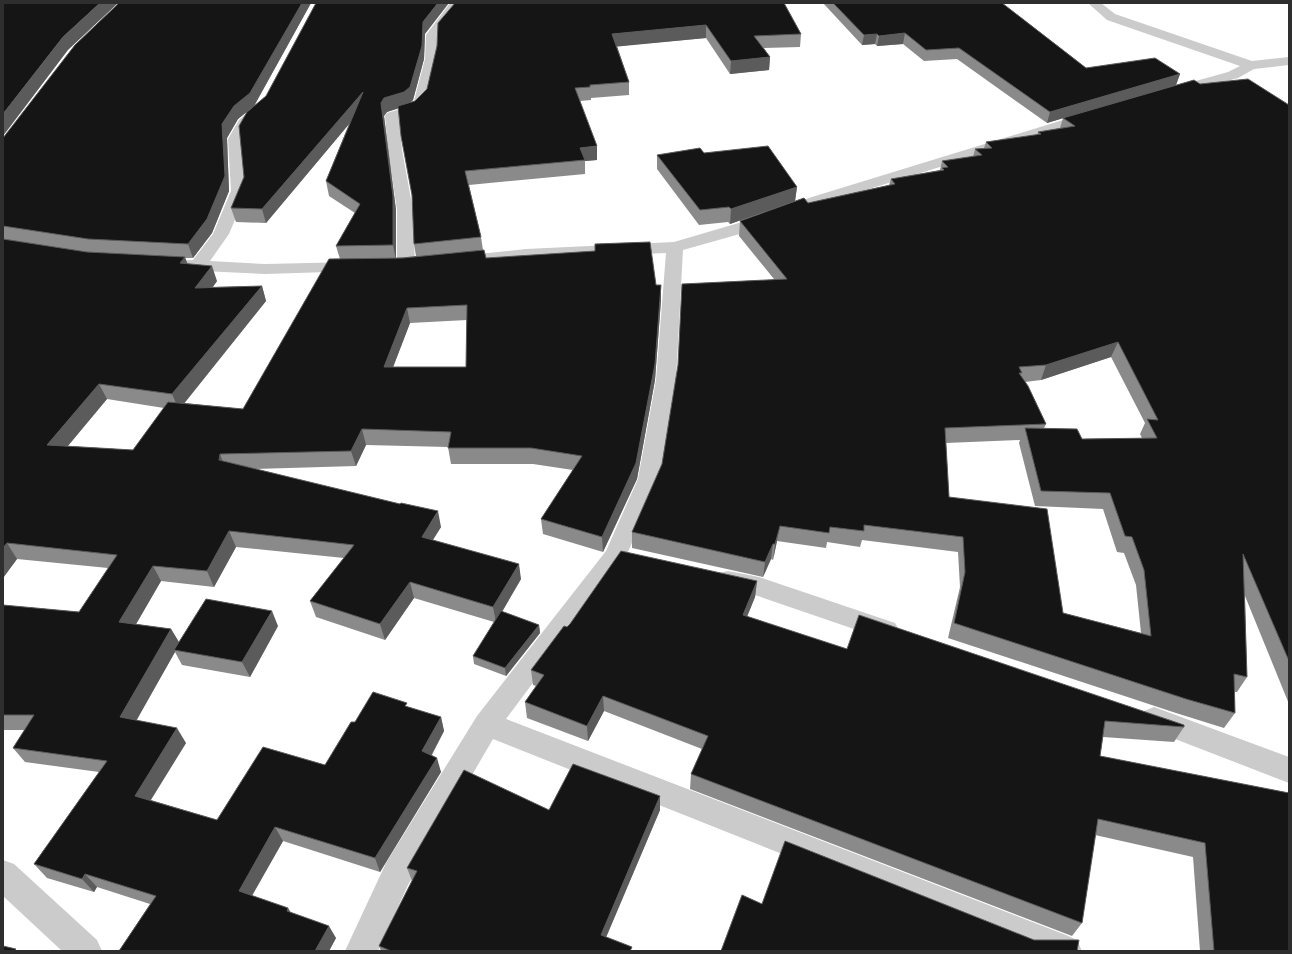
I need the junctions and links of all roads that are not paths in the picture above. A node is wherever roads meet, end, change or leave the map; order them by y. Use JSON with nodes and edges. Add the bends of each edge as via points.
{"nodes":[{"id":1,"x":456,"y":3,"type":"edge"},
{"id":2,"x":1094,"y":3,"type":"edge"},
{"id":3,"x":1289,"y":61,"type":"edge"},
{"id":4,"x":1251,"y":64,"type":"junction"},
{"id":5,"x":1289,"y":68,"type":"edge"},
{"id":6,"x":268,"y":95,"type":"edge"},
{"id":7,"x":1158,"y":96,"type":"edge"},
{"id":8,"x":1105,"y":111,"type":"edge"},
{"id":9,"x":675,"y":247,"type":"junction"},
{"id":10,"x":443,"y":262,"type":"edge"},
{"id":11,"x":161,"y":264,"type":"edge"},
{"id":12,"x":198,"y":266,"type":"junction"},
{"id":13,"x":405,"y":266,"type":"edge"},
{"id":14,"x":366,"y":267,"type":"edge"},
{"id":15,"x":706,"y":575,"type":"edge"},
{"id":16,"x":909,"y":638,"type":"edge"},
{"id":17,"x":1132,"y":712,"type":"edge"},
{"id":18,"x":487,"y":724,"type":"junction"},
{"id":19,"x":1289,"y":770,"type":"edge"},
{"id":20,"x":3,"y":876,"type":"edge"},
{"id":21,"x":86,"y":951,"type":"edge"},
{"id":22,"x":361,"y":951,"type":"edge"},
{"id":23,"x":1066,"y":951,"type":"edge"}],
"edges":[{"from":1,"to":13,"type":"street","via":[[432,34],[431,59],[421,102],[412,110],[392,116],[395,150],[406,210]]},
{"from":2,"to":4,"type":"street","via":[[1111,17]]},
{"from":3,"to":4,"type":"street"},
{"from":4,"to":5,"type":"street"},
{"from":4,"to":7,"type":"street","via":[[1233,75]]},
{"from":6,"to":12,"type":"street","via":[[261,109],[244,123],[235,139],[239,191],[221,234]]},
{"from":8,"to":9,"type":"street"},
{"from":9,"to":10,"type":"street","via":[[526,254]]},
{"from":9,"to":18,"type":"street","via":[[666,380],[649,479],[627,557]]},
{"from":11,"to":12,"type":"street"},
{"from":12,"to":14,"type":"street","via":[[265,269]]},
{"from":15,"to":16,"type":"street","via":[[759,587]]},
{"from":17,"to":19,"type":"street"},
{"from":18,"to":22,"type":"street","via":[[397,874]]},
{"from":18,"to":23,"type":"street"},
{"from":20,"to":21,"type":"street"}]}
